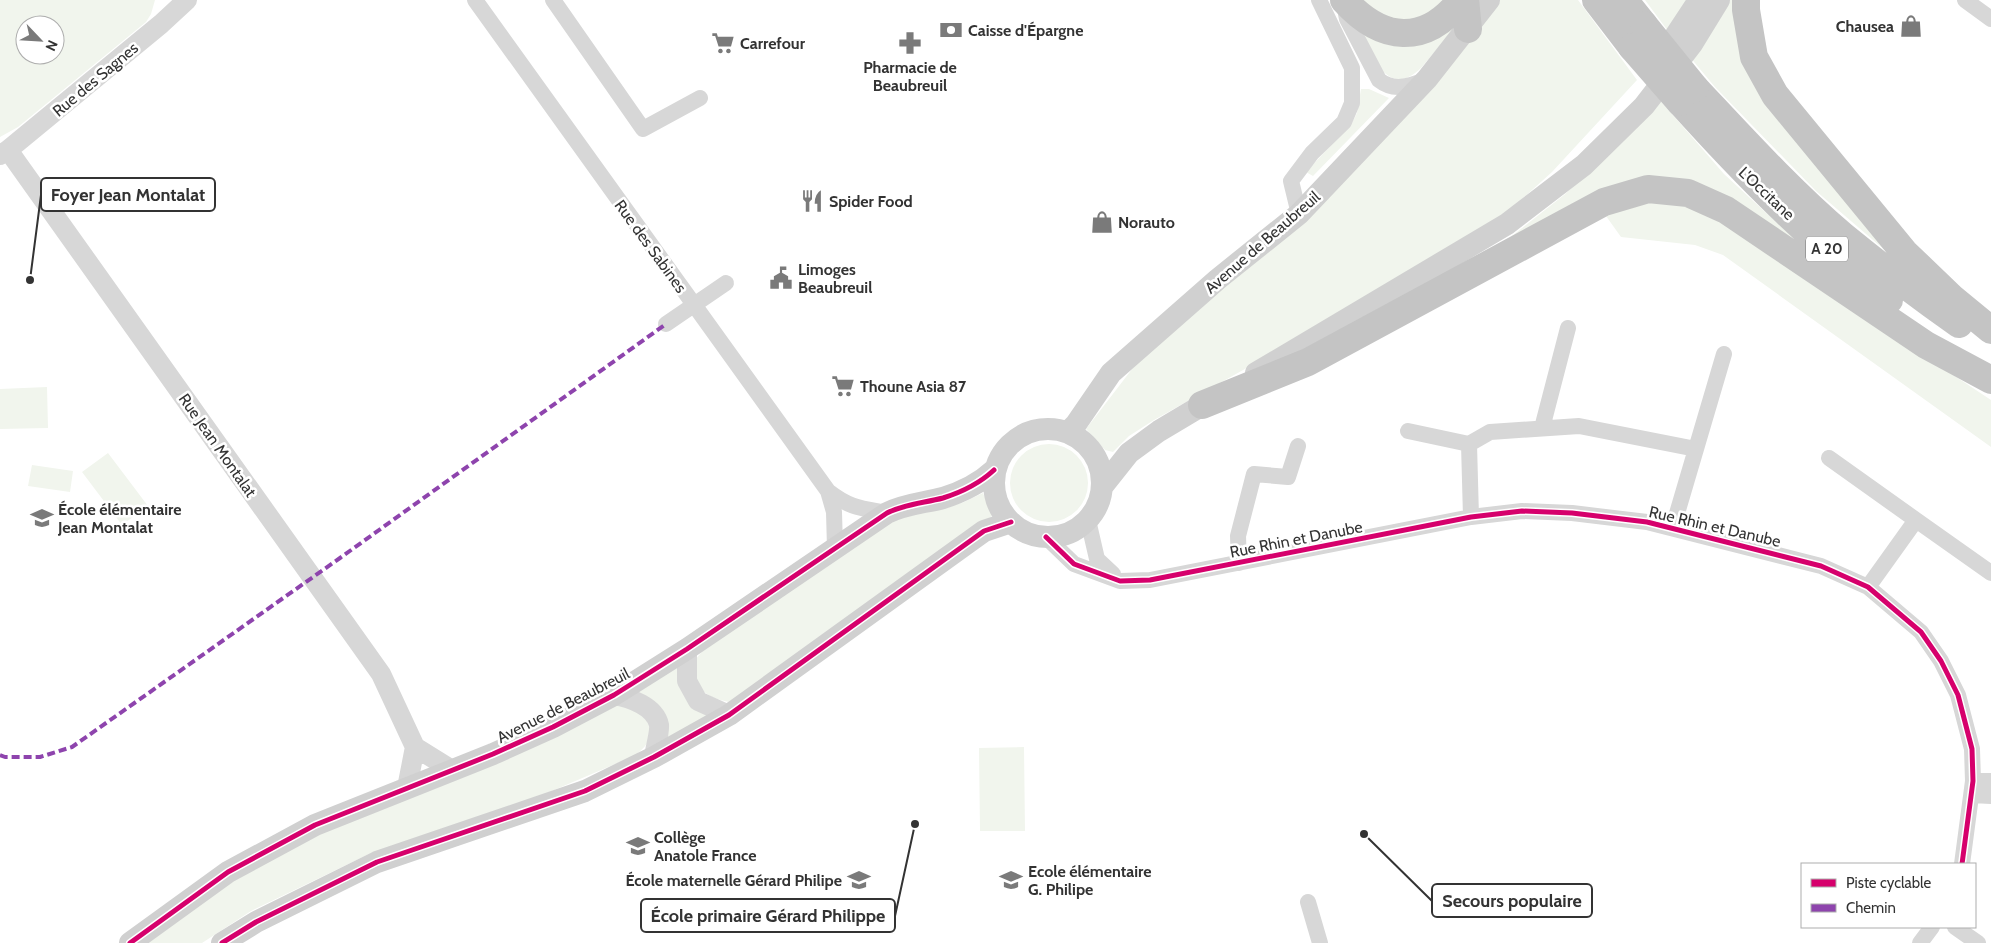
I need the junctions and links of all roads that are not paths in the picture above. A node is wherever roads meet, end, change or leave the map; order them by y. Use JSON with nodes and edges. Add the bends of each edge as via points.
{"nodes":[{"id":1,"x":475,"y":0,"type":"edge"},
{"id":2,"x":553,"y":0,"type":"edge"},
{"id":3,"x":1319,"y":0,"type":"edge"},
{"id":4,"x":1344,"y":0,"type":"edge"},
{"id":5,"x":1461,"y":0,"type":"edge"},
{"id":6,"x":1466,"y":0,"type":"edge"},
{"id":7,"x":1489,"y":0,"type":"edge"},
{"id":8,"x":1596,"y":0,"type":"edge"},
{"id":9,"x":1624,"y":0,"type":"edge"},
{"id":10,"x":1699,"y":0,"type":"edge"},
{"id":11,"x":1719,"y":0,"type":"edge"},
{"id":12,"x":1746,"y":0,"type":"edge"},
{"id":13,"x":1965,"y":0,"type":"edge"},
{"id":14,"x":180,"y":3,"type":"edge"},
{"id":15,"x":1991,"y":19,"type":"edge"},
{"id":16,"x":1468,"y":29,"type":"junction"},
{"id":17,"x":1638,"y":36,"type":"junction"},
{"id":18,"x":1427,"y":79,"type":"junction"},
{"id":19,"x":1687,"y":95,"type":"junction"},
{"id":20,"x":700,"y":98,"type":"dead end"},
{"id":21,"x":4,"y":153,"type":"edge"},
{"id":22,"x":1299,"y":214,"type":"junction"},
{"id":23,"x":1506,"y":224,"type":"junction"},
{"id":24,"x":726,"y":283,"type":"dead end"},
{"id":25,"x":666,"y":324,"type":"dead end"},
{"id":26,"x":1568,"y":328,"type":"dead end"},
{"id":27,"x":1991,"y":330,"type":"edge"},
{"id":28,"x":1991,"y":346,"type":"edge"},
{"id":29,"x":1724,"y":354,"type":"dead end"},
{"id":30,"x":1991,"y":375,"type":"edge"},
{"id":31,"x":1991,"y":380,"type":"edge"},
{"id":32,"x":1202,"y":405,"type":"junction"},
{"id":33,"x":1542,"y":428,"type":"junction"},
{"id":34,"x":1408,"y":431,"type":"dead end"},
{"id":35,"x":1068,"y":432,"type":"junction"},
{"id":36,"x":1469,"y":444,"type":"junction"},
{"id":37,"x":1298,"y":446,"type":"dead end"},
{"id":38,"x":1696,"y":449,"type":"junction"},
{"id":39,"x":1830,"y":458,"type":"dead end"},
{"id":40,"x":994,"y":470,"type":"junction"},
{"id":41,"x":1102,"y":487,"type":"junction"},
{"id":42,"x":828,"y":491,"type":"junction"},
{"id":43,"x":887,"y":513,"type":"junction"},
{"id":44,"x":1471,"y":517,"type":"junction"},
{"id":45,"x":1088,"y":520,"type":"junction"},
{"id":46,"x":1916,"y":520,"type":"junction"},
{"id":47,"x":1010,"y":522,"type":"junction"},
{"id":48,"x":1673,"y":527,"type":"junction"},
{"id":49,"x":1046,"y":537,"type":"junction"},
{"id":50,"x":835,"y":548,"type":"junction"},
{"id":51,"x":1239,"y":563,"type":"junction"},
{"id":52,"x":1991,"y":573,"type":"edge"},
{"id":53,"x":1120,"y":581,"type":"junction"},
{"id":54,"x":1868,"y":587,"type":"junction"},
{"id":55,"x":687,"y":649,"type":"junction"},
{"id":56,"x":614,"y":695,"type":"junction"},
{"id":57,"x":729,"y":715,"type":"junction"},
{"id":58,"x":415,"y":747,"type":"junction"},
{"id":59,"x":654,"y":757,"type":"junction"},
{"id":60,"x":452,"y":770,"type":"junction"},
{"id":61,"x":1991,"y":781,"type":"edge"},
{"id":62,"x":407,"y":788,"type":"junction"},
{"id":63,"x":1973,"y":788,"type":"junction"},
{"id":64,"x":1991,"y":796,"type":"edge"},
{"id":65,"x":1962,"y":863,"type":"edge"},
{"id":66,"x":1308,"y":902,"type":"dead end"},
{"id":67,"x":1931,"y":928,"type":"edge"},
{"id":68,"x":1956,"y":928,"type":"edge"},
{"id":69,"x":130,"y":943,"type":"edge"},
{"id":70,"x":222,"y":943,"type":"edge"},
{"id":71,"x":1320,"y":943,"type":"edge"},
{"id":72,"x":1920,"y":943,"type":"edge"},
{"id":73,"x":1978,"y":943,"type":"edge"}],
"edges":[{"from":1,"to":42,"type":"street","name":"Rue des Sabines"},
{"from":2,"to":20,"type":"street","via":[[643,129]]},
{"from":3,"to":22,"type":"street","via":[[1352,68],[1352,103],[1344,122],[1312,153],[1291,181]]},
{"from":4,"to":5,"type":"highway","via":[[1364,19],[1402,34],[1419,32],[1443,19]]},
{"from":4,"to":18,"type":"street","via":[[1348,19],[1379,80],[1386,86],[1404,88]]},
{"from":6,"to":16,"type":"highway"},
{"from":7,"to":16,"type":"main road","name":"Avenue de Beaubreuil"},
{"from":8,"to":17,"type":"highway","name":"L'Occitane","number":"A 20"},
{"from":9,"to":17,"type":"highway","name":"L'Occitane","number":"A 20"},
{"from":10,"to":23,"type":"main road","name":"Avenue de Beaubreuil","via":[[1669,49],[1637,91]]},
{"from":11,"to":23,"type":"main road","name":"Avenue de Beaubreuil","via":[[1692,44],[1644,106],[1584,165]]},
{"from":12,"to":27,"type":"highway","via":[[1754,56],[1775,96],[1904,252]]},
{"from":13,"to":15,"type":"street"},
{"from":14,"to":21,"type":"street","name":"Rue des Sagnes"},
{"from":16,"to":18,"type":"main road","name":"Avenue de Beaubreuil"},
{"from":17,"to":19,"type":"highway","name":"L'Occitane","number":"A 20","bridge":true},
{"from":18,"to":22,"type":"main road","name":"Avenue de Beaubreuil"},
{"from":19,"to":28,"type":"highway","name":"L'Occitane","number":"A 20","via":[[1842,235]]},
{"from":19,"to":30,"type":"highway","name":"L'Occitane","number":"A 20","via":[[1739,167],[1828,250],[1873,288]]},
{"from":21,"to":58,"type":"street","name":"Rue Jean Montalat","via":[[381,674]]},
{"from":22,"to":35,"type":"main road","name":"Avenue de Beaubreuil","via":[[1218,279],[1112,373]]},
{"from":23,"to":32,"type":"main road","name":"Avenue de Beaubreuil"},
{"from":24,"to":25,"type":"street","bridge":true},
{"from":26,"to":33,"type":"street"},
{"from":29,"to":38,"type":"street"},
{"from":31,"to":32,"type":"highway","via":[[1926,345],[1726,210],[1688,193],[1648,189],[1604,202],[1308,362]]},
{"from":32,"to":41,"type":"main road","name":"Avenue de Beaubreuil","via":[[1129,453]]},
{"from":33,"to":36,"type":"street","via":[[1490,432]]},
{"from":33,"to":38,"type":"street","via":[[1578,426]]},
{"from":34,"to":36,"type":"street"},
{"from":35,"to":40,"type":"main road","name":"Avenue de Beaubreuil","via":[[1048,428],[1028,432],[1003,453]]},
{"from":35,"to":41,"type":"main road","name":"Avenue de Beaubreuil","via":[[1080,438],[1098,460]]},
{"from":36,"to":44,"type":"street"},
{"from":37,"to":51,"type":"street","via":[[1288,477],[1254,474],[1238,536]]},
{"from":38,"to":48,"type":"street"},
{"from":39,"to":46,"type":"street"},
{"from":40,"to":43,"type":"main road","name":"Avenue de Beaubreuil","via":[[984,480],[944,498]]},
{"from":40,"to":47,"type":"main road","via":[[996,500]]},
{"from":41,"to":45,"type":"main road","name":"Avenue de Beaubreuil","via":[[1098,504]]},
{"from":42,"to":43,"type":"street","name":"Rue des Sabines","via":[[857,508]]},
{"from":42,"to":50,"type":"street","name":"Rue des Sabines","via":[[836,524]]},
{"from":43,"to":50,"type":"main road","name":"Avenue de Beaubreuil"},
{"from":44,"to":48,"type":"street","name":"Rue Rhin et Danube","via":[[1522,511],[1572,513]]},
{"from":44,"to":51,"type":"street","name":"Rue Rhin et Danube"},
{"from":45,"to":49,"type":"main road","via":[[1069,533]]},
{"from":45,"to":53,"type":"street","via":[[1096,559]]},
{"from":46,"to":52,"type":"street"},
{"from":46,"to":54,"type":"street"},
{"from":47,"to":49,"type":"main road","via":[[1027,533]]},
{"from":47,"to":57,"type":"main road","via":[[984,531]]},
{"from":48,"to":54,"type":"street","name":"Rue Rhin et Danube","via":[[1821,566]]},
{"from":49,"to":53,"type":"street","name":"Rue Rhin et Danube","via":[[1074,564]]},
{"from":50,"to":55,"type":"main road","name":"Avenue de Beaubreuil"},
{"from":51,"to":53,"type":"street","name":"Rue Rhin et Danube","via":[[1150,580]]},
{"from":54,"to":63,"type":"street","name":"Rue Rhin et Danube","via":[[1921,632],[1941,661],[1958,695],[1972,749]]},
{"from":55,"to":56,"type":"main road","name":"Avenue de Beaubreuil"},
{"from":55,"to":57,"type":"street","via":[[687,681],[698,701]]},
{"from":56,"to":59,"type":"street","name":"Avenue de Beaubreuil","via":[[649,708],[659,724]]},
{"from":56,"to":60,"type":"main road","name":"Avenue de Beaubreuil","via":[[499,752]]},
{"from":57,"to":59,"type":"main road"},
{"from":58,"to":60,"type":"street"},
{"from":58,"to":62,"type":"street"},
{"from":59,"to":70,"type":"main road","via":[[585,791],[377,862],[256,922]]},
{"from":60,"to":62,"type":"main road","name":"Avenue de Beaubreuil"},
{"from":61,"to":63,"type":"street"},
{"from":62,"to":69,"type":"main road","name":"Avenue de Beaubreuil","via":[[315,825],[228,872]]},
{"from":63,"to":64,"type":"street"},
{"from":63,"to":65,"type":"street","name":"Rue Rhin et Danube"},
{"from":66,"to":71,"type":"street"},
{"from":67,"to":72,"type":"street"},
{"from":68,"to":73,"type":"street"}]}
